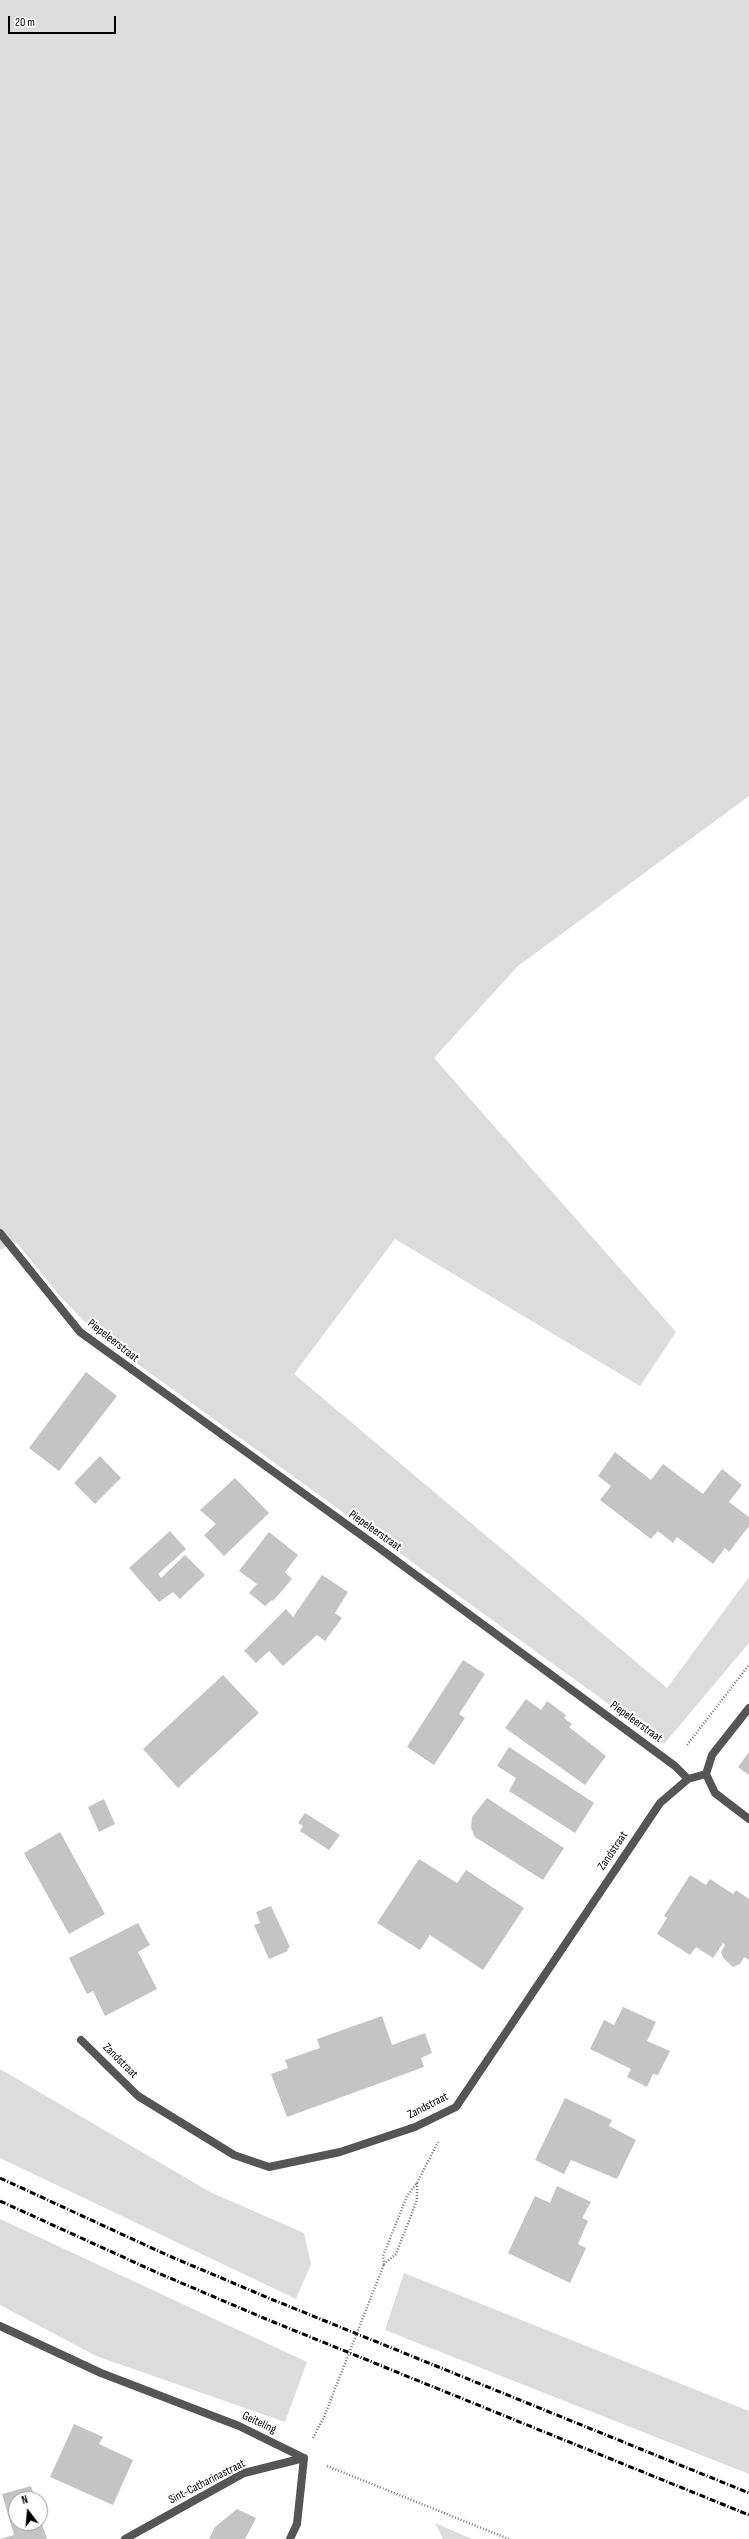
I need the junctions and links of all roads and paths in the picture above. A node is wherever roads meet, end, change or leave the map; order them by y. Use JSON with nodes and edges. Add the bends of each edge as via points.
{"nodes":[{"id":1,"x":0,"y":1233,"type":"edge"},
{"id":2,"x":749,"y":1708,"type":"edge"},
{"id":3,"x":706,"y":1774,"type":"junction"},
{"id":4,"x":688,"y":1779,"type":"junction"},
{"id":5,"x":749,"y":1819,"type":"edge"},
{"id":6,"x":81,"y":2040,"type":"dead end"},
{"id":7,"x":456,"y":2107,"type":"junction"},
{"id":8,"x":418,"y":2183,"type":"junction"},
{"id":9,"x":384,"y":2264,"type":"junction"},
{"id":10,"x":0,"y":2326,"type":"edge"},
{"id":11,"x":324,"y":2418,"type":"dead end"},
{"id":12,"x":304,"y":2458,"type":"junction"},
{"id":13,"x":125,"y":2539,"type":"edge"},
{"id":14,"x":290,"y":2539,"type":"edge"},
{"id":15,"x":509,"y":2539,"type":"edge"}],
"edges":[{"from":1,"to":4,"type":"street","name":"Piepeleerstraat","via":[[80,1332],[375,1545],[675,1766]]},
{"from":2,"to":3,"type":"street","via":[[712,1755]]},
{"from":3,"to":4,"type":"street"},
{"from":3,"to":5,"type":"street","via":[[715,1793]]},
{"from":4,"to":7,"type":"street","name":"Zandstraat","via":[[660,1804]]},
{"from":6,"to":7,"type":"street","name":"Zandstraat","via":[[138,2096],[234,2155],[269,2167],[376,2142]]},
{"from":7,"to":8,"type":"path"},
{"from":8,"to":9,"type":"path","via":[[407,2196],[382,2256]]},
{"from":8,"to":9,"type":"path","via":[[417,2200],[396,2254]]},
{"from":9,"to":11,"type":"path","bridge":true},
{"from":10,"to":12,"type":"street","name":"Geiteling","via":[[101,2373],[239,2426]]},
{"from":12,"to":13,"type":"street","name":"Sint-Catharinastraat","via":[[244,2473]]},
{"from":12,"to":14,"type":"street","via":[[297,2524]]},
{"from":12,"to":15,"type":"path"}]}
